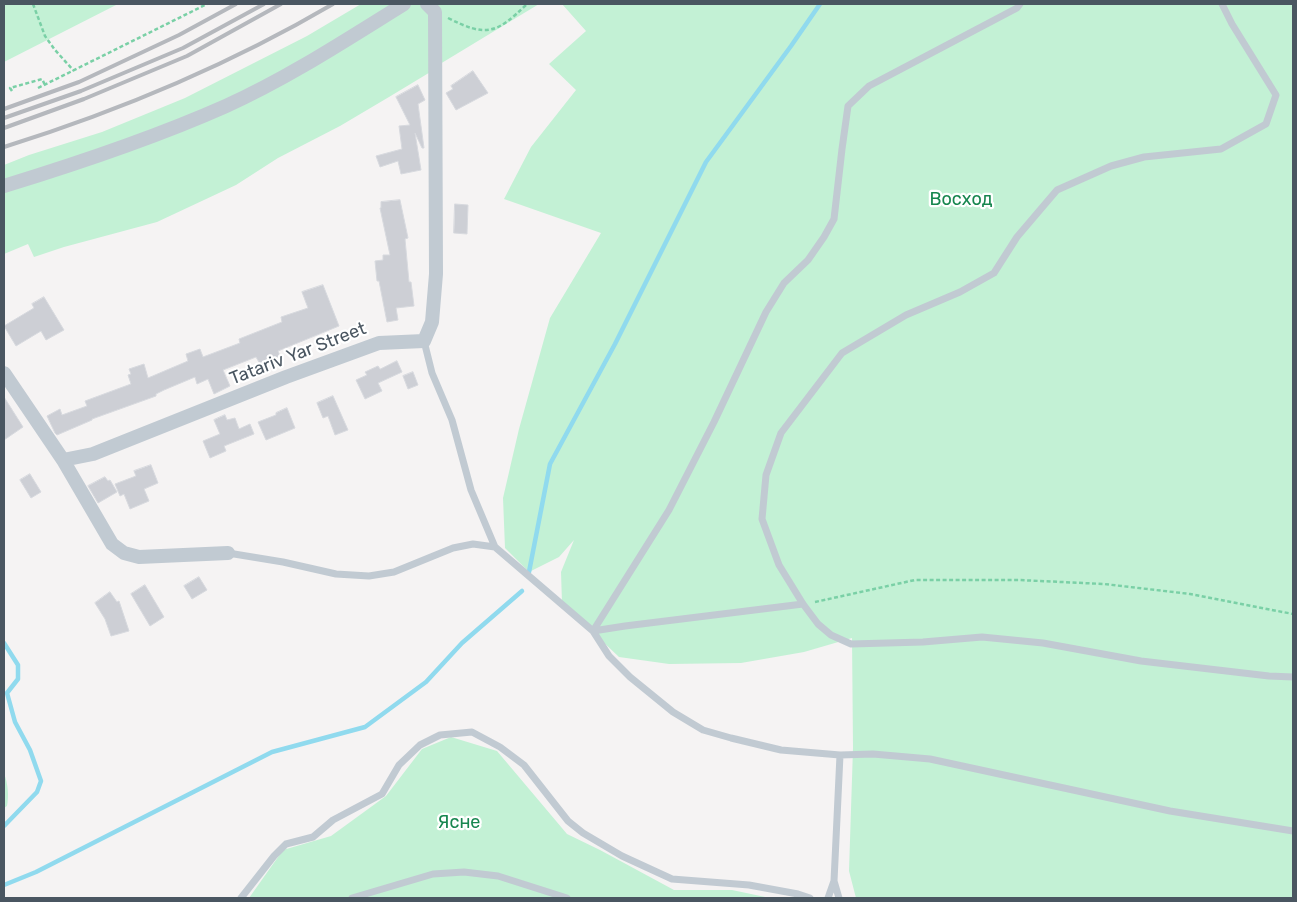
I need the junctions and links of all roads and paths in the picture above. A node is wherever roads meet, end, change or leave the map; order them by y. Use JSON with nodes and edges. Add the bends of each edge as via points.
{"nodes":[{"id":1,"x":34,"y":4,"type":"edge"},
{"id":2,"x":207,"y":4,"type":"edge"},
{"id":3,"x":404,"y":4,"type":"edge"},
{"id":4,"x":527,"y":4,"type":"edge"},
{"id":5,"x":1020,"y":4,"type":"edge"},
{"id":6,"x":1222,"y":4,"type":"edge"},
{"id":7,"x":431,"y":8,"type":"edge"},
{"id":8,"x":74,"y":70,"type":"junction"},
{"id":9,"x":44,"y":86,"type":"junction"},
{"id":10,"x":38,"y":88,"type":"dead end"},
{"id":11,"x":12,"y":92,"type":"dead end"},
{"id":12,"x":4,"y":186,"type":"edge"},
{"id":13,"x":424,"y":341,"type":"junction"},
{"id":14,"x":4,"y":373,"type":"edge"},
{"id":15,"x":63,"y":460,"type":"junction"},
{"id":16,"x":495,"y":547,"type":"junction"},
{"id":17,"x":228,"y":552,"type":"joint"},
{"id":18,"x":803,"y":604,"type":"junction"},
{"id":19,"x":1293,"y":614,"type":"edge"},
{"id":20,"x":593,"y":631,"type":"junction"},
{"id":21,"x":1293,"y":677,"type":"edge"},
{"id":22,"x":840,"y":755,"type":"junction"},
{"id":23,"x":1293,"y":832,"type":"edge"},
{"id":24,"x":834,"y":881,"type":"junction"},
{"id":25,"x":240,"y":898,"type":"edge"},
{"id":26,"x":352,"y":898,"type":"edge"},
{"id":27,"x":567,"y":898,"type":"edge"},
{"id":28,"x":810,"y":898,"type":"edge"},
{"id":29,"x":828,"y":898,"type":"edge"},
{"id":30,"x":839,"y":898,"type":"edge"}],
"edges":[{"from":1,"to":8,"type":"path","via":[[45,36]]},
{"from":2,"to":8,"type":"path"},
{"from":3,"to":12,"type":"street","via":[[320,56],[226,106],[130,145]]},
{"from":4,"to":7,"type":"path","via":[[496,29],[481,31]]},
{"from":5,"to":20,"type":"lane","via":[[869,86],[848,106],[834,219],[808,260],[784,283],[766,312],[669,510]]},
{"from":6,"to":18,"type":"lane","via":[[1276,95],[1266,124],[1221,149],[1144,157],[1111,166],[1057,190],[1017,237],[994,273],[960,292],[906,315],[842,353],[780,433],[766,475],[762,519],[778,564]]},
{"from":7,"to":13,"type":"street","via":[[436,274],[432,322]]},
{"from":8,"to":9,"type":"path"},
{"from":9,"to":10,"type":"path"},
{"from":9,"to":11,"type":"path","via":[[42,79],[10,88]]},
{"from":13,"to":15,"type":"street","name":"Tatariv Yar Street","via":[[379,343],[93,454]]},
{"from":13,"to":16,"type":"lane","via":[[432,373],[452,420],[471,490]]},
{"from":14,"to":15,"type":"street"},
{"from":15,"to":17,"type":"street","via":[[112,544],[124,554],[139,557]]},
{"from":16,"to":17,"type":"lane","via":[[473,544],[453,548],[394,572],[369,576],[336,574]]},
{"from":16,"to":20,"type":"lane"},
{"from":18,"to":19,"type":"path","via":[[915,580],[1020,580],[1104,584],[1181,593]]},
{"from":18,"to":20,"type":"lane"},
{"from":18,"to":21,"type":"lane","via":[[831,635],[851,644],[982,637],[1043,643],[1141,661]]},
{"from":20,"to":22,"type":"lane","via":[[609,656],[630,677],[673,712],[703,730],[780,750]]},
{"from":22,"to":23,"type":"lane","via":[[930,759],[1170,811]]},
{"from":22,"to":24,"type":"lane"},
{"from":24,"to":29,"type":"lane"},
{"from":24,"to":30,"type":"lane"},
{"from":25,"to":28,"type":"lane","via":[[286,844],[313,837],[333,820],[382,794],[399,765],[420,744],[440,735],[472,732],[524,765],[568,821],[622,856],[672,879],[749,885]]},
{"from":26,"to":27,"type":"lane","via":[[433,874],[464,872],[498,876]]}]}
